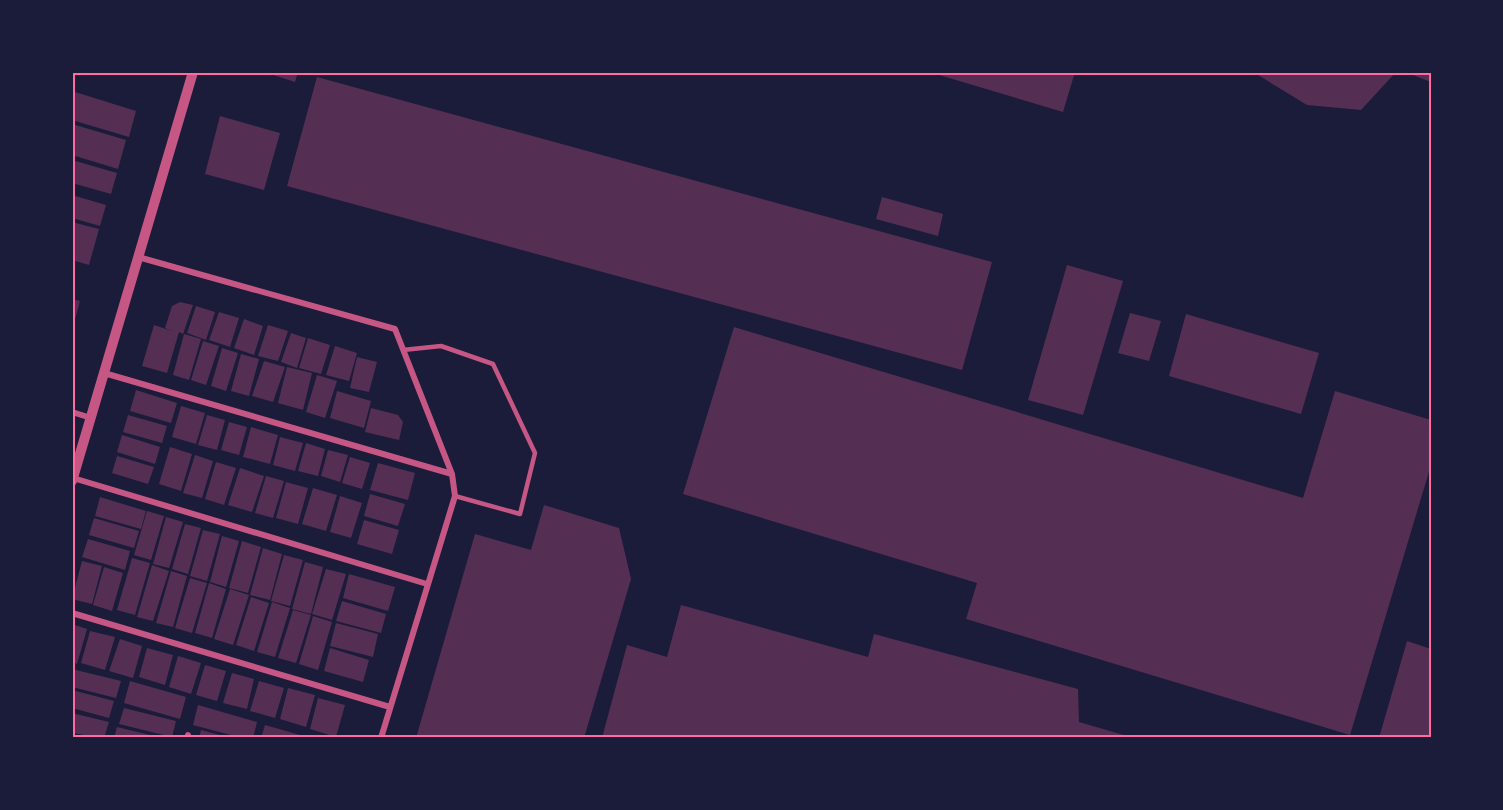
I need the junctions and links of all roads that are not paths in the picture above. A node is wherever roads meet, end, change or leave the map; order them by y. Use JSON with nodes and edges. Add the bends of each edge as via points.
{"nodes":[{"id":1,"x":193,"y":72,"type":"edge"},
{"id":2,"x":138,"y":257,"type":"junction"},
{"id":3,"x":403,"y":350,"type":"junction"},
{"id":4,"x":104,"y":373,"type":"junction"},
{"id":5,"x":72,"y":412,"type":"edge"},
{"id":6,"x":91,"y":418,"type":"junction"},
{"id":7,"x":452,"y":474,"type":"junction"},
{"id":8,"x":72,"y":480,"type":"edge"},
{"id":9,"x":455,"y":496,"type":"junction"},
{"id":10,"x":427,"y":584,"type":"junction"},
{"id":11,"x":72,"y":613,"type":"edge"},
{"id":12,"x":390,"y":707,"type":"junction"},
{"id":13,"x":381,"y":738,"type":"edge"}],
"edges":[{"from":1,"to":2,"type":"street"},
{"from":2,"to":3,"type":"street","via":[[394,329]]},
{"from":2,"to":4,"type":"street"},
{"from":3,"to":7,"type":"street"},
{"from":3,"to":9,"type":"lane","via":[[441,346],[493,364],[535,453],[520,514]]},
{"from":4,"to":6,"type":"street"},
{"from":4,"to":7,"type":"street"},
{"from":5,"to":6,"type":"street"},
{"from":6,"to":8,"type":"street"},
{"from":7,"to":9,"type":"street"},
{"from":8,"to":10,"type":"street"},
{"from":9,"to":10,"type":"street"},
{"from":10,"to":12,"type":"street"},
{"from":11,"to":12,"type":"street"},
{"from":12,"to":13,"type":"street"}]}
